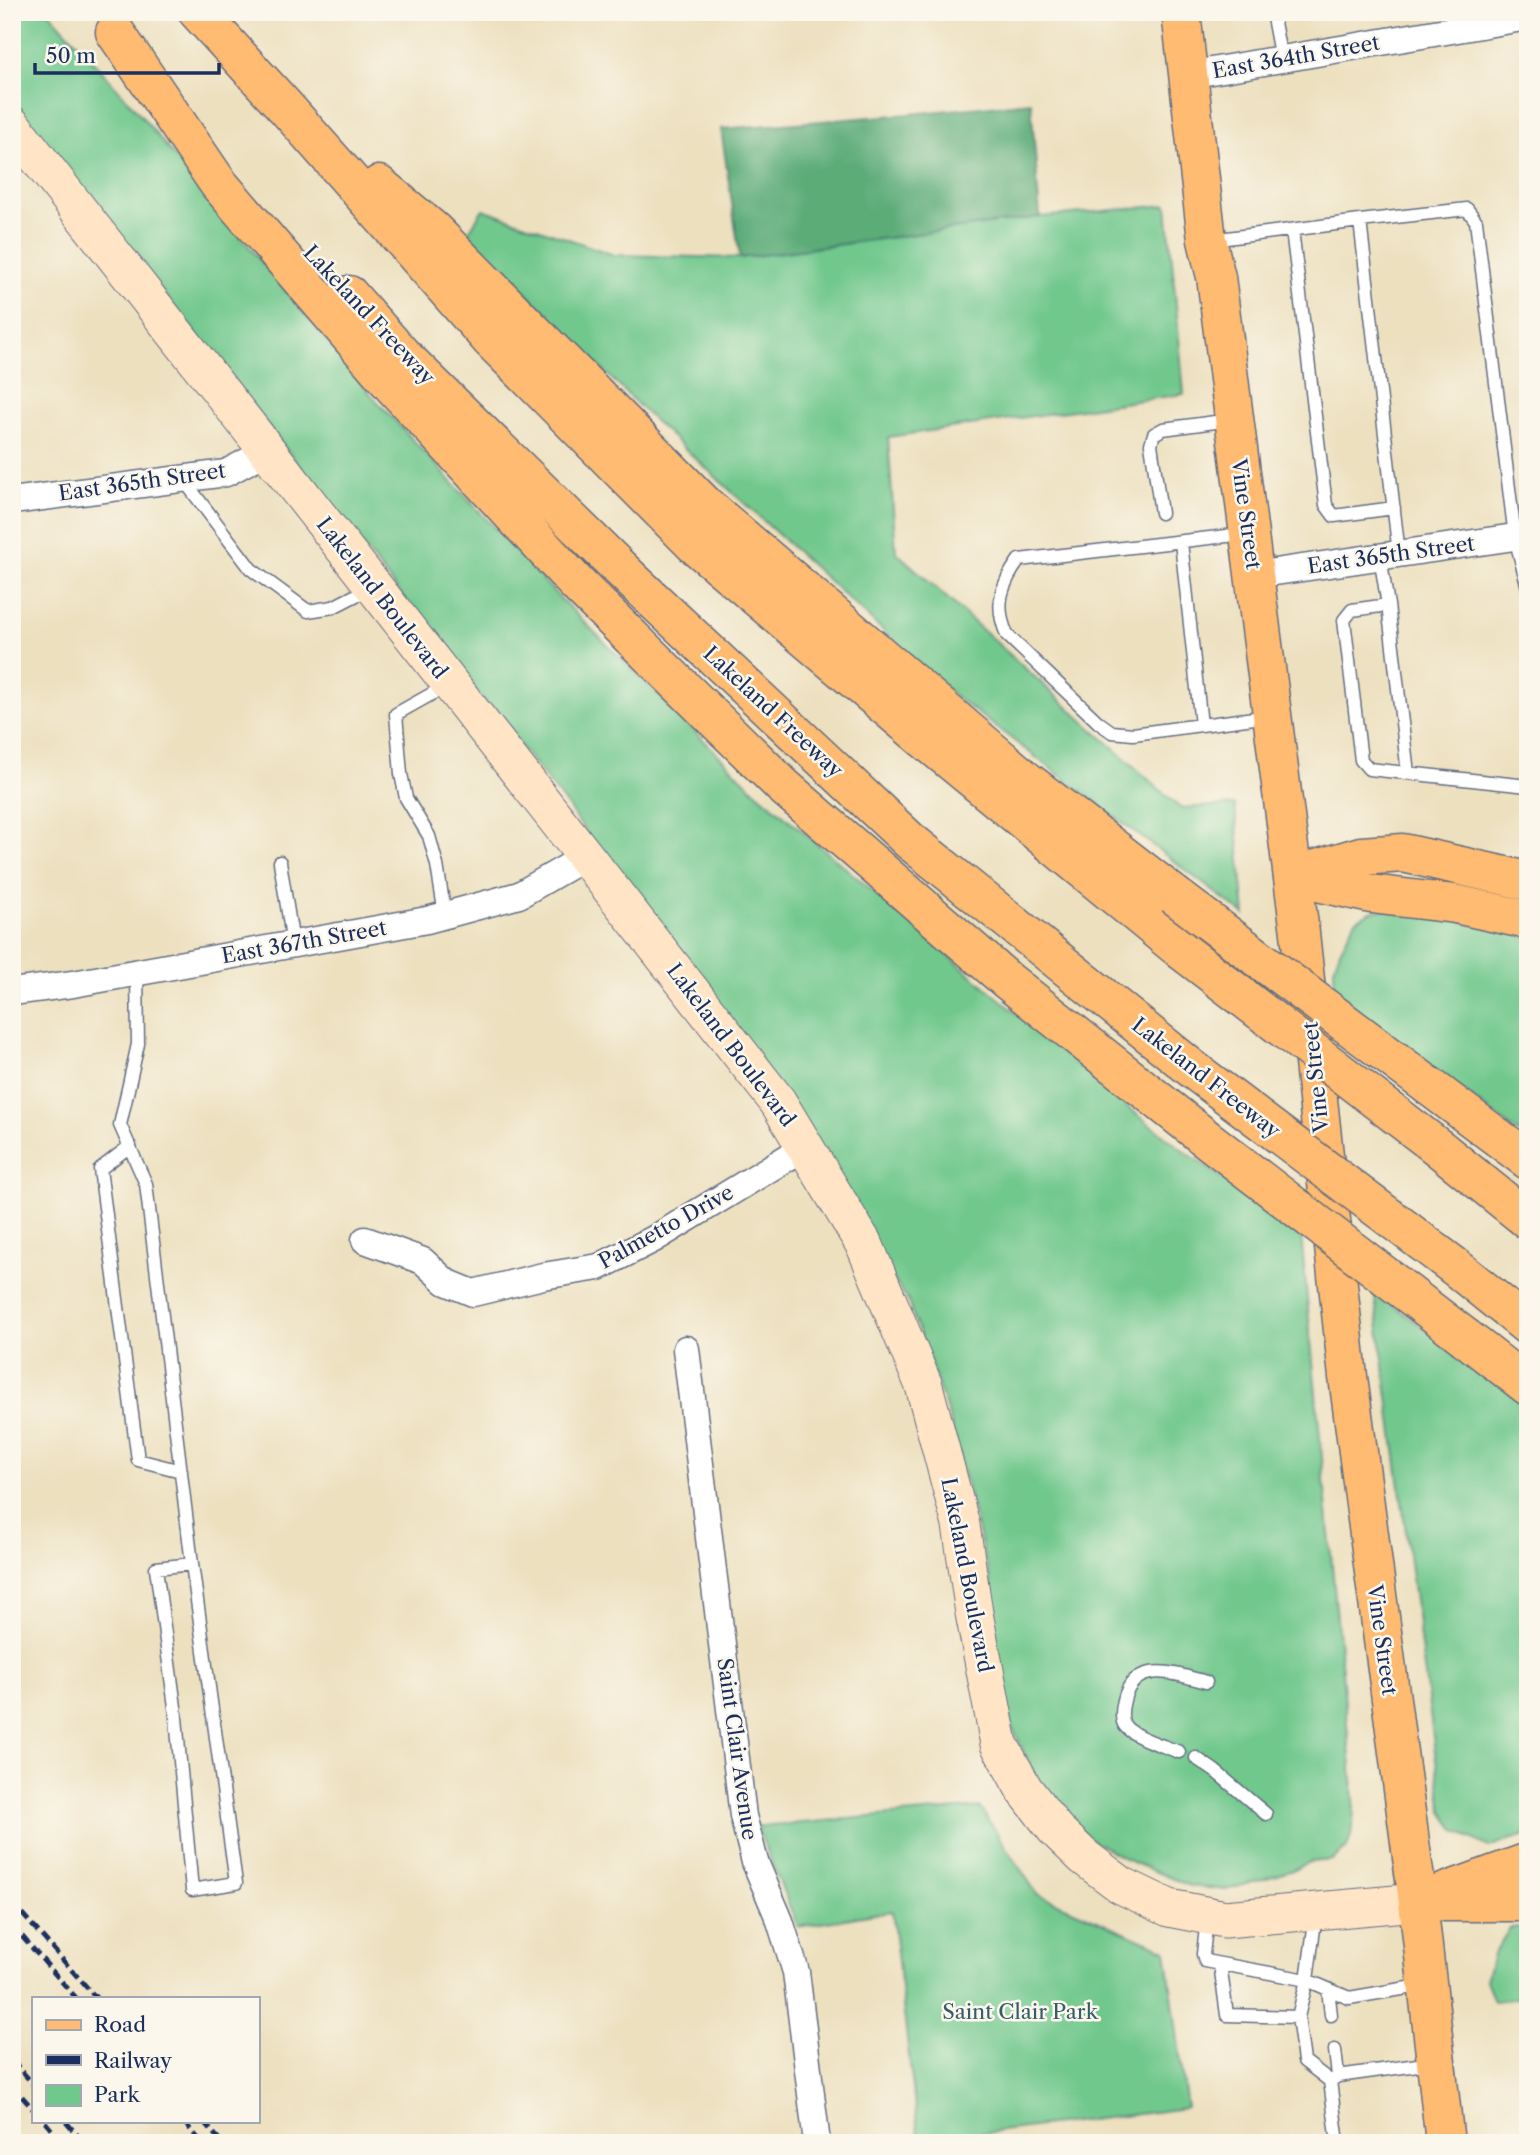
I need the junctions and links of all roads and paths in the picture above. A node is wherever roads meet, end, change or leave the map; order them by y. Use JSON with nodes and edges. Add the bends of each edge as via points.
{"nodes":[{"id":1,"x":198,"y":12,"type":"edge"},
{"id":2,"x":1181,"y":12,"type":"edge"},
{"id":3,"x":1272,"y":12,"type":"edge"},
{"id":4,"x":1528,"y":18,"type":"edge"},
{"id":5,"x":106,"y":22,"type":"edge"},
{"id":6,"x":1281,"y":59,"type":"junction"},
{"id":7,"x":1188,"y":75,"type":"junction"},
{"id":8,"x":288,"y":110,"type":"junction"},
{"id":9,"x":23,"y":144,"type":"edge"},
{"id":10,"x":1360,"y":221,"type":"junction"},
{"id":11,"x":1292,"y":230,"type":"junction"},
{"id":12,"x":1207,"y":240,"type":"junction"},
{"id":13,"x":1233,"y":419,"type":"junction"},
{"id":14,"x":267,"y":451,"type":"junction"},
{"id":15,"x":183,"y":479,"type":"junction"},
{"id":16,"x":12,"y":501,"type":"edge"},
{"id":17,"x":1394,"y":509,"type":"junction"},
{"id":18,"x":1161,"y":513,"type":"dead end"},
{"id":19,"x":1249,"y":534,"type":"junction"},
{"id":20,"x":1521,"y":536,"type":"edge"},
{"id":21,"x":1181,"y":542,"type":"junction"},
{"id":22,"x":1390,"y":555,"type":"junction"},
{"id":23,"x":1254,"y":575,"type":"junction"},
{"id":24,"x":373,"y":586,"type":"junction"},
{"id":25,"x":1528,"y":588,"type":"edge"},
{"id":26,"x":1388,"y":605,"type":"junction"},
{"id":27,"x":450,"y":684,"type":"junction"},
{"id":28,"x":1273,"y":716,"type":"junction"},
{"id":29,"x":1201,"y":725,"type":"junction"},
{"id":30,"x":1408,"y":774,"type":"junction"},
{"id":31,"x":1528,"y":786,"type":"edge"},
{"id":32,"x":586,"y":857,"type":"junction"},
{"id":33,"x":280,"y":862,"type":"dead end"},
{"id":34,"x":1293,"y":876,"type":"junction"},
{"id":35,"x":1528,"y":881,"type":"edge"},
{"id":36,"x":445,"y":915,"type":"junction"},
{"id":37,"x":1528,"y":920,"type":"edge"},
{"id":38,"x":293,"y":944,"type":"junction"},
{"id":39,"x":137,"y":972,"type":"junction"},
{"id":40,"x":12,"y":992,"type":"edge"},
{"id":41,"x":130,"y":1146,"type":"junction"},
{"id":42,"x":805,"y":1147,"type":"junction"},
{"id":43,"x":1528,"y":1160,"type":"edge"},
{"id":44,"x":1528,"y":1220,"type":"edge"},
{"id":45,"x":366,"y":1240,"type":"dead end"},
{"id":46,"x":1528,"y":1326,"type":"edge"},
{"id":47,"x":686,"y":1349,"type":"dead end"},
{"id":48,"x":1528,"y":1386,"type":"edge"},
{"id":49,"x":181,"y":1471,"type":"junction"},
{"id":50,"x":192,"y":1564,"type":"junction"},
{"id":51,"x":1206,"y":1682,"type":"dead end"},
{"id":52,"x":1179,"y":1752,"type":"dead end"},
{"id":53,"x":1196,"y":1758,"type":"dead end"},
{"id":54,"x":1266,"y":1814,"type":"dead end"},
{"id":55,"x":1528,"y":1862,"type":"edge"},
{"id":56,"x":1418,"y":1902,"type":"junction"},
{"id":57,"x":1528,"y":1902,"type":"edge"},
{"id":58,"x":1317,"y":1910,"type":"junction"},
{"id":59,"x":1208,"y":1915,"type":"junction"},
{"id":60,"x":1220,"y":1964,"type":"junction"},
{"id":61,"x":1307,"y":1980,"type":"junction"},
{"id":62,"x":1427,"y":1984,"type":"junction"},
{"id":63,"x":1328,"y":1989,"type":"junction"},
{"id":64,"x":1331,"y":2015,"type":"dead end"},
{"id":65,"x":1298,"y":2017,"type":"junction"},
{"id":66,"x":1335,"y":2050,"type":"dead end"},
{"id":67,"x":1436,"y":2062,"type":"junction"},
{"id":68,"x":1334,"y":2078,"type":"junction"},
{"id":69,"x":817,"y":2143,"type":"edge"},
{"id":70,"x":1338,"y":2143,"type":"edge"},
{"id":71,"x":1445,"y":2143,"type":"edge"}],
"edges":[{"from":1,"to":8,"type":"main road"},
{"from":2,"to":7,"type":"main road","name":"Vine Street"},
{"from":3,"to":6,"type":"lane"},
{"from":4,"to":6,"type":"street","name":"East 364th Street"},
{"from":5,"to":46,"type":"main road","name":"Lakeland Freeway","bridge":true,"via":[[402,355],[632,580],[909,840],[1195,1071]]},
{"from":5,"to":48,"type":"main road","bridge":true,"via":[[218,183],[393,387],[577,584],[783,786],[1008,981]]},
{"from":6,"to":7,"type":"street","name":"East 364th Street"},
{"from":7,"to":12,"type":"main road","name":"Vine Street"},
{"from":8,"to":43,"type":"main road","bridge":true,"via":[[433,230],[705,505],[1027,781]]},
{"from":8,"to":44,"type":"main road","bridge":true,"via":[[490,339],[694,544],[1181,950]]},
{"from":9,"to":14,"type":"street","name":"Lakeland Boulevard"},
{"from":10,"to":11,"type":"lane"},
{"from":10,"to":17,"type":"lane"},
{"from":10,"to":20,"type":"lane","via":[[1467,209],[1476,221]]},
{"from":11,"to":12,"type":"lane"},
{"from":11,"to":17,"type":"lane","via":[[1326,505],[1334,516]]},
{"from":12,"to":13,"type":"main road","name":"Vine Street","via":[[1216,277]]},
{"from":13,"to":18,"type":"lane","via":[[1154,434],[1151,444]]},
{"from":13,"to":19,"type":"main road","name":"Vine Street"},
{"from":14,"to":15,"type":"street","name":"East 365th Street","via":[[226,473]]},
{"from":14,"to":24,"type":"street","name":"Lakeland Boulevard"},
{"from":15,"to":16,"type":"street","name":"East 365th Street"},
{"from":15,"to":24,"type":"lane","via":[[251,569],[308,611],[333,607]]},
{"from":17,"to":22,"type":"lane"},
{"from":19,"to":21,"type":"lane"},
{"from":19,"to":23,"type":"main road","name":"Vine Street"},
{"from":20,"to":22,"type":"street","name":"East 365th Street"},
{"from":20,"to":25,"type":"lane"},
{"from":21,"to":29,"type":"lane"},
{"from":21,"to":29,"type":"lane","via":[[1019,560],[1000,599],[1001,621],[1007,635],[1112,732],[1133,734]]},
{"from":22,"to":23,"type":"street","name":"East 365th Street"},
{"from":22,"to":26,"type":"lane"},
{"from":23,"to":28,"type":"main road","name":"Vine Street"},
{"from":24,"to":27,"type":"street","name":"Lakeland Boulevard"},
{"from":26,"to":30,"type":"lane"},
{"from":26,"to":30,"type":"lane","via":[[1352,610],[1344,620],[1361,760],[1370,769]]},
{"from":27,"to":32,"type":"street","name":"Lakeland Boulevard"},
{"from":27,"to":36,"type":"lane","via":[[396,714],[406,798],[429,836]]},
{"from":28,"to":29,"type":"lane"},
{"from":28,"to":34,"type":"main road","name":"Vine Street"},
{"from":30,"to":31,"type":"lane"},
{"from":32,"to":36,"type":"street","name":"East 367th Street","via":[[519,895]]},
{"from":32,"to":42,"type":"street","name":"Lakeland Boulevard","via":[[778,1102]]},
{"from":33,"to":38,"type":"lane"},
{"from":34,"to":35,"type":"main road","via":[[1361,856],[1403,853]]},
{"from":34,"to":37,"type":"main road"},
{"from":34,"to":56,"type":"main road","name":"Vine Street","via":[[1348,1377]]},
{"from":36,"to":38,"type":"street","name":"East 367th Street"},
{"from":38,"to":39,"type":"street","name":"East 367th Street"},
{"from":39,"to":40,"type":"street","name":"East 367th Street"},
{"from":39,"to":41,"type":"lane","via":[[138,1044],[120,1125]]},
{"from":41,"to":49,"type":"lane","via":[[146,1184]]},
{"from":41,"to":49,"type":"lane","via":[[100,1169],[138,1460]]},
{"from":42,"to":45,"type":"street","name":"Palmetto Drive","via":[[599,1267],[473,1293],[446,1282],[424,1261]]},
{"from":42,"to":59,"type":"street","name":"Lakeland Boulevard","via":[[865,1246],[924,1386],[961,1525],[999,1744],[1024,1789],[1084,1857],[1121,1885],[1169,1908]]},
{"from":47,"to":69,"type":"street","name":"Saint Clair Avenue","via":[[743,1816],[755,1863],[796,1972]]},
{"from":49,"to":50,"type":"lane"},
{"from":50,"to":50,"type":"lane","via":[[236,1883],[192,1890],[156,1568]]},
{"from":51,"to":52,"type":"lane","via":[[1155,1672],[1140,1675],[1130,1684],[1122,1713],[1124,1725],[1134,1734]]},
{"from":53,"to":54,"type":"lane"},
{"from":55,"to":56,"type":"main road"},
{"from":56,"to":57,"type":"main road"},
{"from":56,"to":58,"type":"street","name":"Lakeland Boulevard"},
{"from":56,"to":62,"type":"main road","name":"Vine Street"},
{"from":58,"to":59,"type":"street","name":"Lakeland Boulevard","via":[[1225,1919]]},
{"from":58,"to":61,"type":"lane"},
{"from":59,"to":60,"type":"lane","via":[[1203,1954],[1205,1961]]},
{"from":60,"to":61,"type":"lane"},
{"from":60,"to":65,"type":"lane","via":[[1227,2015]]},
{"from":61,"to":63,"type":"lane"},
{"from":61,"to":65,"type":"lane"},
{"from":62,"to":63,"type":"lane","via":[[1349,1998]]},
{"from":62,"to":67,"type":"main road","name":"Vine Street"},
{"from":63,"to":64,"type":"lane"},
{"from":65,"to":68,"type":"lane","via":[[1304,2061]]},
{"from":66,"to":68,"type":"lane"},
{"from":67,"to":68,"type":"lane"},
{"from":67,"to":71,"type":"main road","name":"Vine Street"},
{"from":68,"to":70,"type":"lane"}]}
